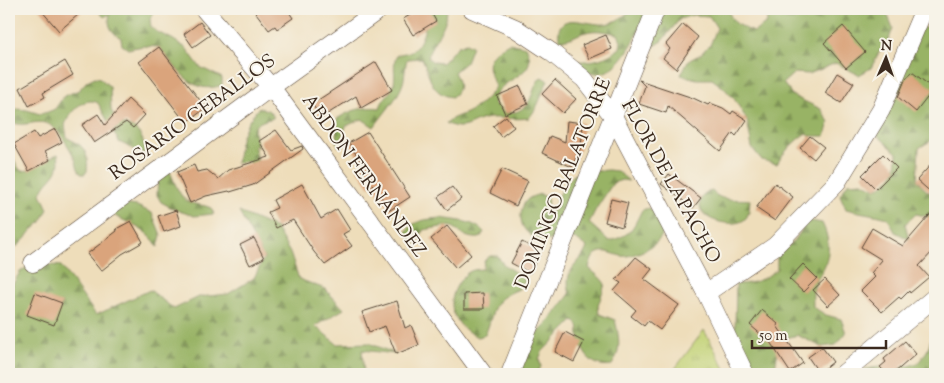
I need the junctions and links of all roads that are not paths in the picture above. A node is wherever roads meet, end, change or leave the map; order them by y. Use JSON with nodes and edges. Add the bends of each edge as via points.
{"nodes":[{"id":1,"x":204,"y":9,"type":"edge"},
{"id":2,"x":380,"y":9,"type":"edge"},
{"id":3,"x":472,"y":9,"type":"edge"},
{"id":4,"x":656,"y":9,"type":"edge"},
{"id":5,"x":924,"y":9,"type":"edge"},
{"id":6,"x":271,"y":87,"type":"junction"},
{"id":7,"x":613,"y":116,"type":"junction"},
{"id":8,"x":33,"y":263,"type":"dead end"},
{"id":9,"x":706,"y":293,"type":"junction"},
{"id":10,"x":935,"y":297,"type":"edge"},
{"id":11,"x":483,"y":374,"type":"edge"},
{"id":12,"x":510,"y":374,"type":"edge"},
{"id":13,"x":746,"y":374,"type":"edge"},
{"id":14,"x":843,"y":374,"type":"edge"}],
"edges":[{"from":1,"to":6,"type":"street","name":"ABDON FERNÁNDEZ"},
{"from":2,"to":6,"type":"street","name":"ROSARIO CEBALLOS"},
{"from":3,"to":7,"type":"street","name":"FLOR DE LAPACHO","via":[[515,28],[551,52],[584,79]]},
{"from":4,"to":7,"type":"street","name":"DOMINGO BALATORRE"},
{"from":5,"to":9,"type":"street","via":[[881,110],[837,182],[775,246]]},
{"from":6,"to":8,"type":"street","name":"ROSARIO CEBALLOS"},
{"from":6,"to":11,"type":"street","name":"ABDON FERNÁNDEZ"},
{"from":7,"to":9,"type":"street","name":"FLOR DE LAPACHO"},
{"from":7,"to":12,"type":"street","name":"DOMINGO BALATORRE"},
{"from":9,"to":13,"type":"street","name":"FLOR DE LAPACHO"},
{"from":10,"to":14,"type":"street"}]}
